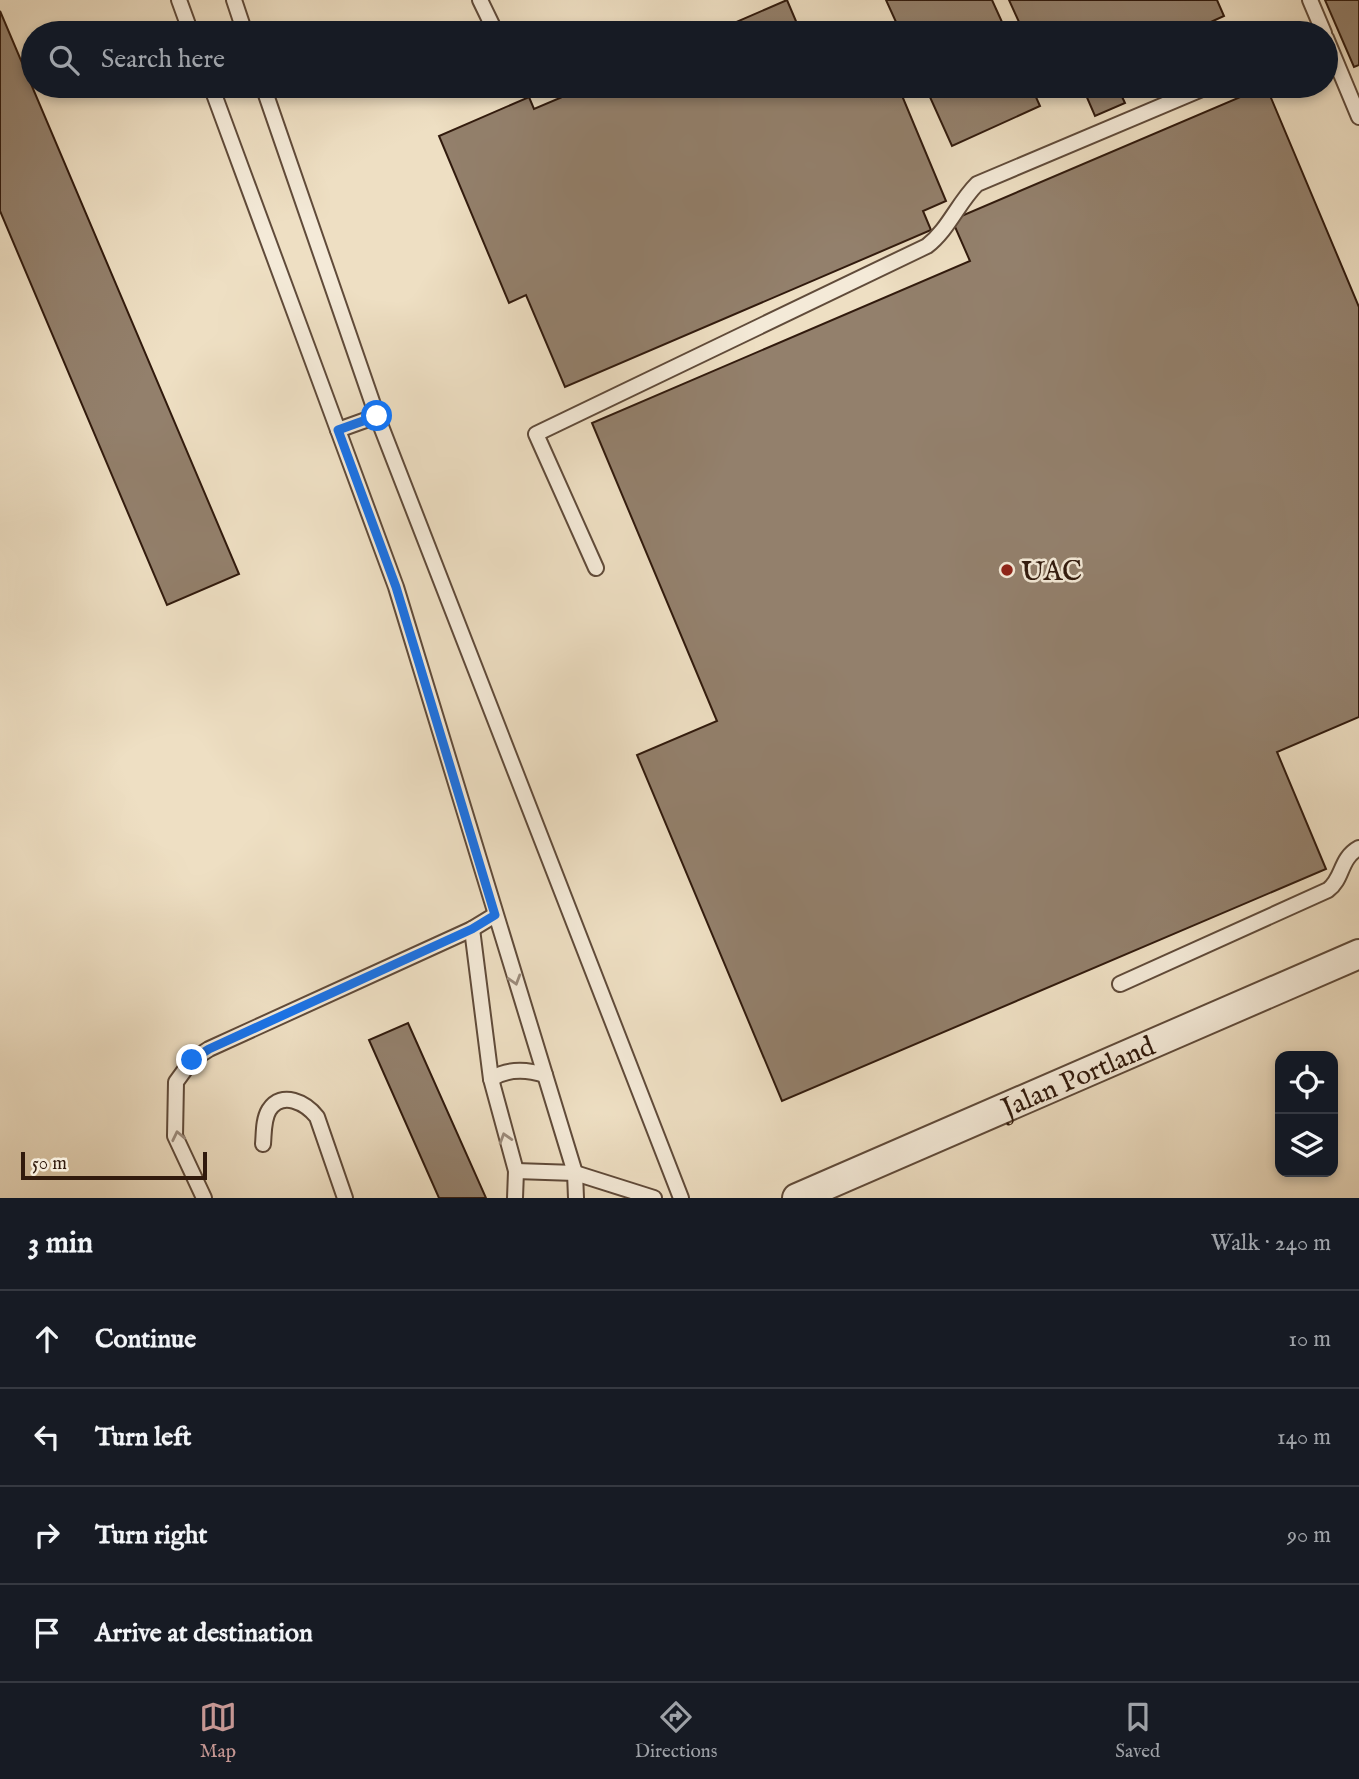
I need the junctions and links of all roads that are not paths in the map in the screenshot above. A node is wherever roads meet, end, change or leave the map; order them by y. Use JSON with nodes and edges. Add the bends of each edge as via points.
{"nodes":[{"id":1,"x":179,"y":0,"type":"edge"},
{"id":2,"x":234,"y":0,"type":"edge"},
{"id":3,"x":480,"y":0,"type":"edge"},
{"id":4,"x":1310,"y":0,"type":"edge"},
{"id":5,"x":187,"y":21,"type":"edge"},
{"id":6,"x":241,"y":21,"type":"edge"},
{"id":7,"x":490,"y":21,"type":"edge"},
{"id":8,"x":1319,"y":21,"type":"edge"},
{"id":9,"x":1338,"y":76,"type":"edge"},
{"id":10,"x":215,"y":98,"type":"edge"},
{"id":11,"x":267,"y":98,"type":"edge"},
{"id":12,"x":1181,"y":98,"type":"edge"},
{"id":13,"x":1359,"y":117,"type":"edge"},
{"id":14,"x":377,"y":416,"type":"junction"},
{"id":15,"x":338,"y":430,"type":"junction"},
{"id":16,"x":596,"y":568,"type":"dead end"},
{"id":17,"x":1359,"y":848,"type":"edge"},
{"id":18,"x":495,"y":915,"type":"junction"},
{"id":19,"x":472,"y":929,"type":"junction"},
{"id":20,"x":1359,"y":954,"type":"edge"},
{"id":21,"x":1120,"y":984,"type":"dead end"},
{"id":22,"x":545,"y":1075,"type":"junction"},
{"id":23,"x":491,"y":1079,"type":"junction"},
{"id":24,"x":263,"y":1144,"type":"dead end"},
{"id":25,"x":516,"y":1171,"type":"junction"},
{"id":26,"x":575,"y":1173,"type":"junction"},
{"id":27,"x":204,"y":1198,"type":"edge"},
{"id":28,"x":345,"y":1198,"type":"edge"},
{"id":29,"x":515,"y":1198,"type":"edge"},
{"id":30,"x":576,"y":1198,"type":"edge"},
{"id":31,"x":654,"y":1198,"type":"edge"},
{"id":32,"x":681,"y":1198,"type":"edge"},
{"id":33,"x":797,"y":1198,"type":"edge"}],
"edges":[{"from":1,"to":5,"type":"lane"},
{"from":2,"to":6,"type":"lane"},
{"from":3,"to":7,"type":"lane"},
{"from":4,"to":8,"type":"lane"},
{"from":9,"to":13,"type":"lane"},
{"from":10,"to":15,"type":"lane"},
{"from":11,"to":14,"type":"lane"},
{"from":12,"to":16,"type":"lane","via":[[977,184],[927,246],[536,434]]},
{"from":14,"to":15,"type":"lane"},
{"from":14,"to":32,"type":"lane"},
{"from":15,"to":18,"type":"lane","via":[[396,587]]},
{"from":17,"to":21,"type":"lane","via":[[1346,858],[1328,890]]},
{"from":18,"to":19,"type":"lane"},
{"from":18,"to":22,"type":"lane","one_way":true},
{"from":19,"to":23,"type":"lane"},
{"from":27,"to":19,"type":"lane","one_way":true,"via":[[175,1136],[176,1082],[192,1060]]},
{"from":20,"to":33,"type":"street","name":"Jalan Portland"},
{"from":22,"to":23,"type":"lane","via":[[516,1070]]},
{"from":22,"to":26,"type":"lane"},
{"from":25,"to":23,"type":"lane","one_way":true},
{"from":24,"to":28,"type":"lane","via":[[270,1110],[278,1102],[299,1101],[308,1106],[317,1117]]},
{"from":25,"to":26,"type":"lane"},
{"from":25,"to":29,"type":"lane"},
{"from":26,"to":30,"type":"lane"},
{"from":26,"to":31,"type":"lane"}]}
